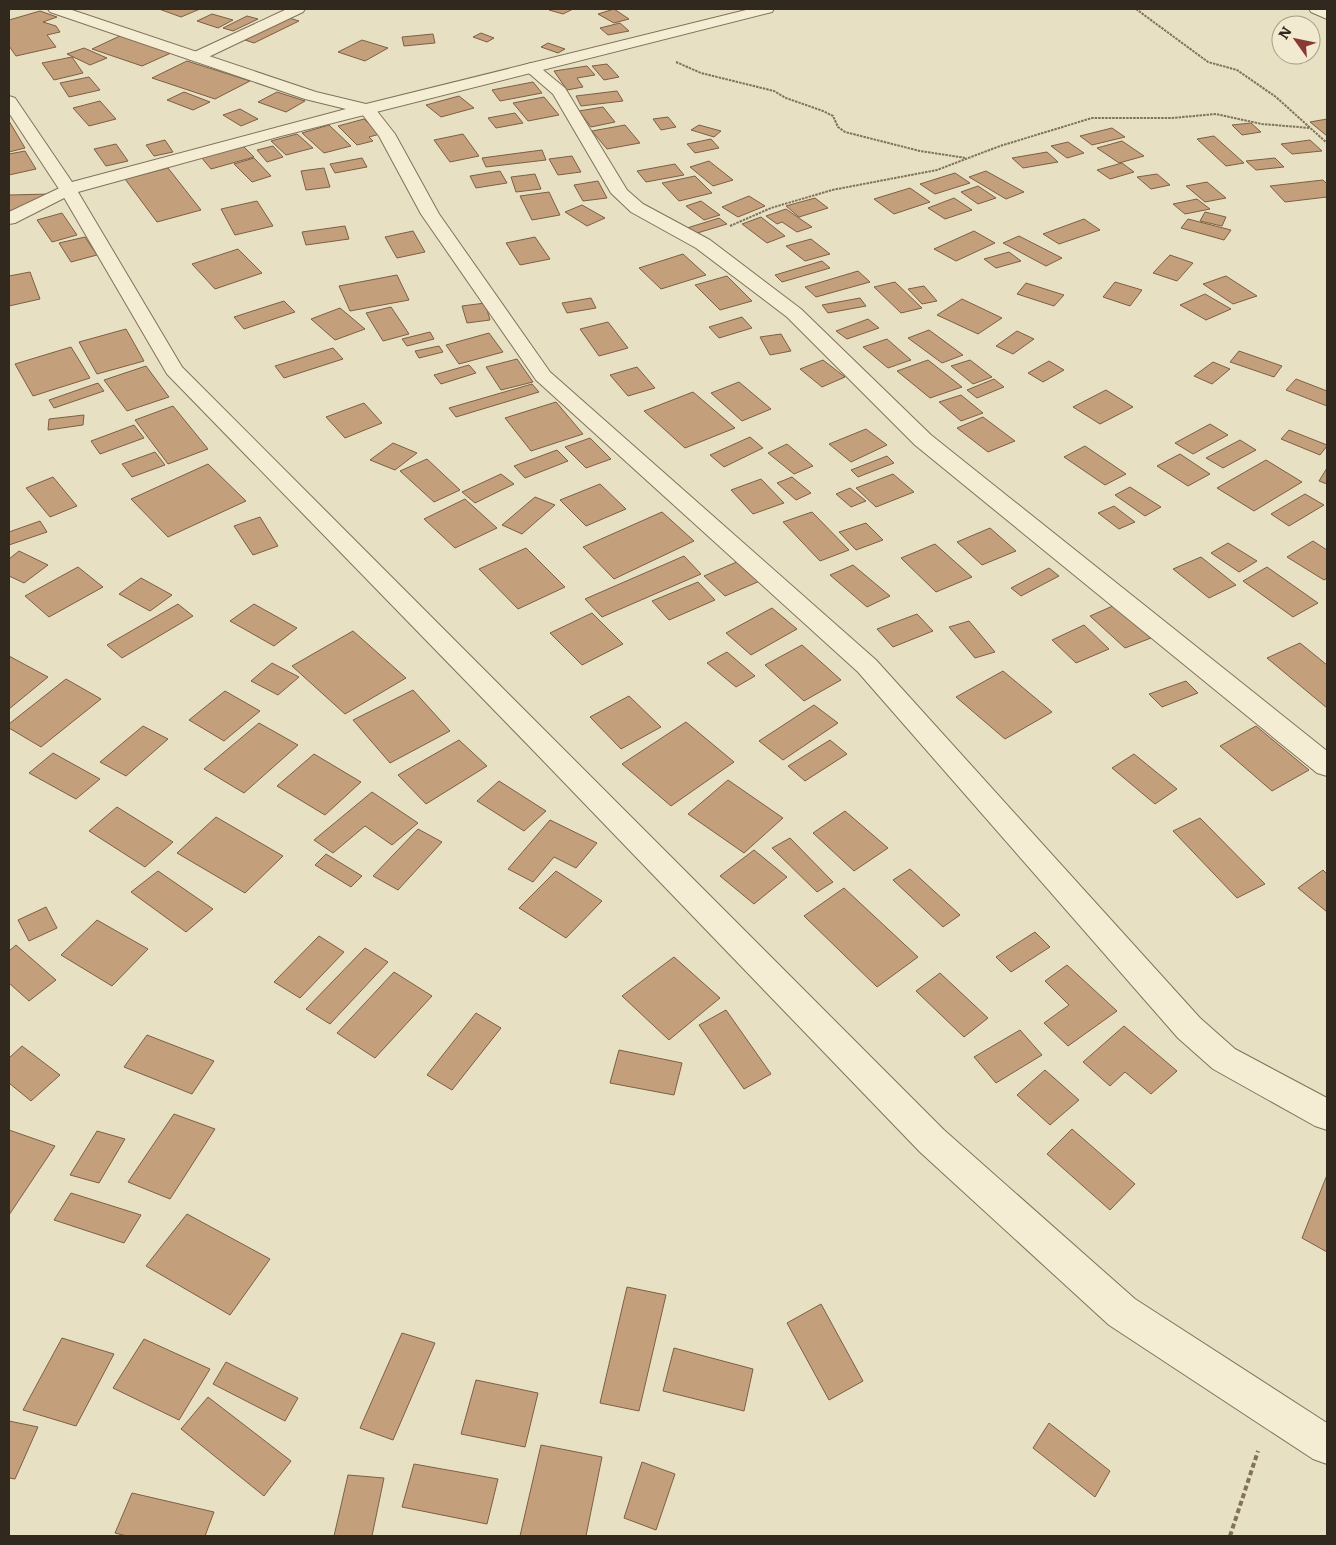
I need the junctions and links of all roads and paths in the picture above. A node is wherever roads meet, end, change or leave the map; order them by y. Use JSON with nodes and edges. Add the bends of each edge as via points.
{"nodes":[{"id":1,"x":55,"y":9,"type":"edge"},
{"id":2,"x":298,"y":9,"type":"edge"},
{"id":3,"x":767,"y":9,"type":"edge"},
{"id":4,"x":1136,"y":9,"type":"edge"},
{"id":5,"x":1316,"y":9,"type":"edge"},
{"id":6,"x":1327,"y":15,"type":"edge"},
{"id":7,"x":642,"y":40,"type":"junction"},
{"id":8,"x":196,"y":57,"type":"junction"},
{"id":9,"x":531,"y":68,"type":"junction"},
{"id":10,"x":9,"y":101,"type":"edge"},
{"id":11,"x":367,"y":110,"type":"junction"},
{"id":12,"x":1310,"y":128,"type":"junction"},
{"id":13,"x":1327,"y":143,"type":"edge"},
{"id":14,"x":968,"y":158,"type":"junction"},
{"id":15,"x":68,"y":189,"type":"junction"},
{"id":16,"x":9,"y":219,"type":"edge"},
{"id":17,"x":703,"y":244,"type":"junction"},
{"id":18,"x":1327,"y":766,"type":"edge"},
{"id":19,"x":1327,"y":1115,"type":"edge"},
{"id":20,"x":1271,"y":1410,"type":"junction"},
{"id":21,"x":1327,"y":1445,"type":"edge"},
{"id":22,"x":1230,"y":1536,"type":"edge"}],
"edges":[{"from":1,"to":8,"type":"street"},
{"from":2,"to":8,"type":"street"},
{"from":3,"to":7,"type":"street"},
{"from":4,"to":12,"type":"path","via":[[1208,62],[1237,70],[1276,97]]},
{"from":5,"to":6,"type":"street"},
{"from":7,"to":9,"type":"street"},
{"from":7,"to":14,"type":"path","via":[[674,61],[701,73],[774,91],[823,111],[833,116],[844,132]]},
{"from":8,"to":11,"type":"street","via":[[311,96]]},
{"from":9,"to":11,"type":"street"},
{"from":9,"to":17,"type":"street","via":[[559,91],[620,193],[637,208]]},
{"from":10,"to":15,"type":"street"},
{"from":11,"to":15,"type":"street"},
{"from":11,"to":19,"type":"street","via":[[387,134],[430,214],[543,376],[867,666],[1188,1028],[1224,1059]]},
{"from":12,"to":13,"type":"path"},
{"from":12,"to":14,"type":"path","via":[[1262,124],[1216,114],[1172,118],[1092,118]]},
{"from":14,"to":17,"type":"path","via":[[937,170],[832,190],[771,208],[712,234]]},
{"from":15,"to":16,"type":"street"},
{"from":15,"to":20,"type":"street","via":[[174,370],[932,1141],[1122,1312]]},
{"from":17,"to":18,"type":"street","via":[[794,314],[923,440]]},
{"from":20,"to":21,"type":"street"},
{"from":20,"to":22,"type":"path"}]}
